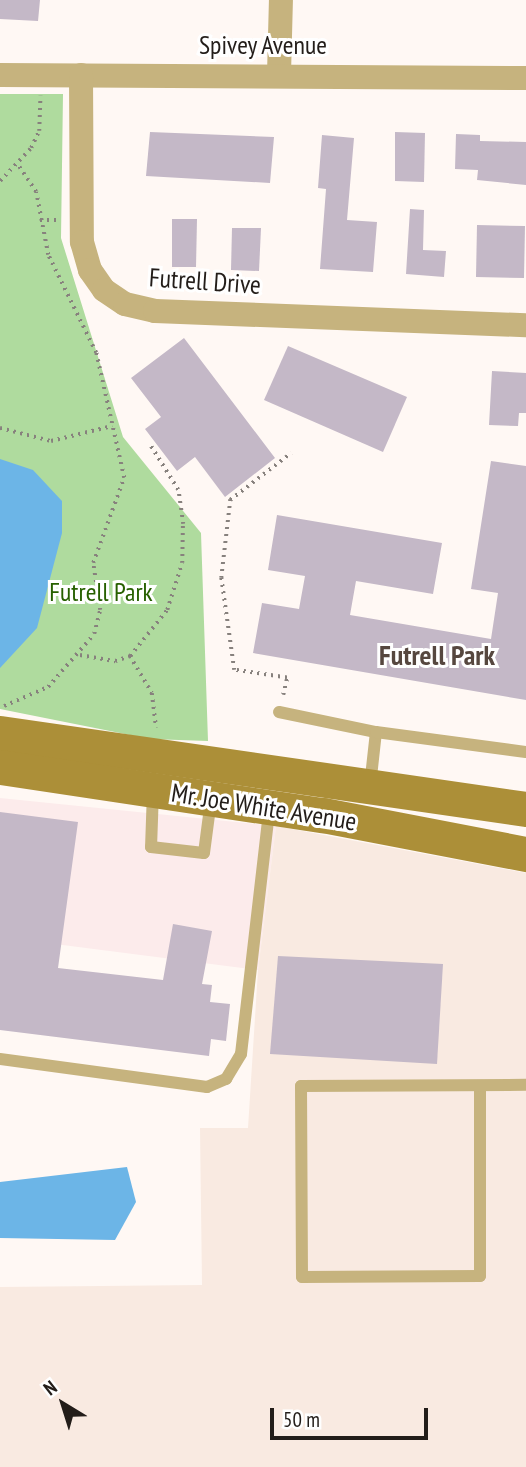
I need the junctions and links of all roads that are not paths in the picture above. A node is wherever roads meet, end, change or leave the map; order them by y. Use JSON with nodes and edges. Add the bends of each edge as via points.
{"nodes":[{"id":1,"x":281,"y":0,"type":"edge"},
{"id":2,"x":279,"y":74,"type":"junction"},
{"id":3,"x":0,"y":75,"type":"edge"},
{"id":4,"x":81,"y":75,"type":"junction"},
{"id":5,"x":526,"y":78,"type":"edge"},
{"id":6,"x":526,"y":325,"type":"edge"},
{"id":7,"x":279,"y":712,"type":"road end"},
{"id":8,"x":376,"y":732,"type":"junction"},
{"id":9,"x":0,"y":733,"type":"edge"},
{"id":10,"x":526,"y":752,"type":"edge"},
{"id":11,"x":0,"y":767,"type":"edge"},
{"id":12,"x":370,"y":786,"type":"junction"},
{"id":13,"x":153,"y":790,"type":"junction"},
{"id":14,"x":211,"y":799,"type":"junction"},
{"id":15,"x":269,"y":807,"type":"junction"},
{"id":16,"x":526,"y":809,"type":"edge"},
{"id":17,"x":526,"y":854,"type":"edge"},
{"id":18,"x":0,"y":1059,"type":"edge"},
{"id":19,"x":526,"y":1085,"type":"edge"},
{"id":20,"x":480,"y":1087,"type":"junction"}],
"edges":[{"from":1,"to":2,"type":"street"},
{"from":2,"to":4,"type":"street","name":"Spivey Avenue"},
{"from":2,"to":5,"type":"street","name":"Spivey Avenue"},
{"from":3,"to":4,"type":"street","name":"Spivey Avenue"},
{"from":4,"to":6,"type":"street","name":"Futrell Drive","via":[[82,242],[90,270],[104,290],[125,304],[155,311]]},
{"from":7,"to":8,"type":"lane"},
{"from":8,"to":10,"type":"lane"},
{"from":8,"to":12,"type":"lane"},
{"from":9,"to":12,"type":"main road","name":"Mr. Joe White Avenue"},
{"from":11,"to":13,"type":"main road","name":"Mr. Joe White Avenue"},
{"from":12,"to":16,"type":"main road","name":"Mr. Joe White Avenue"},
{"from":13,"to":14,"type":"main road","name":"Mr. Joe White Avenue"},
{"from":13,"to":14,"type":"lane","via":[[151,847],[204,853]]},
{"from":14,"to":15,"type":"main road","name":"Mr. Joe White Avenue"},
{"from":15,"to":17,"type":"main road","name":"Mr. Joe White Avenue"},
{"from":15,"to":18,"type":"lane","via":[[242,1055],[226,1079],[207,1087]]},
{"from":19,"to":20,"type":"lane"},
{"from":20,"to":20,"type":"lane","via":[[301,1086],[302,1277],[480,1276]]}]}
